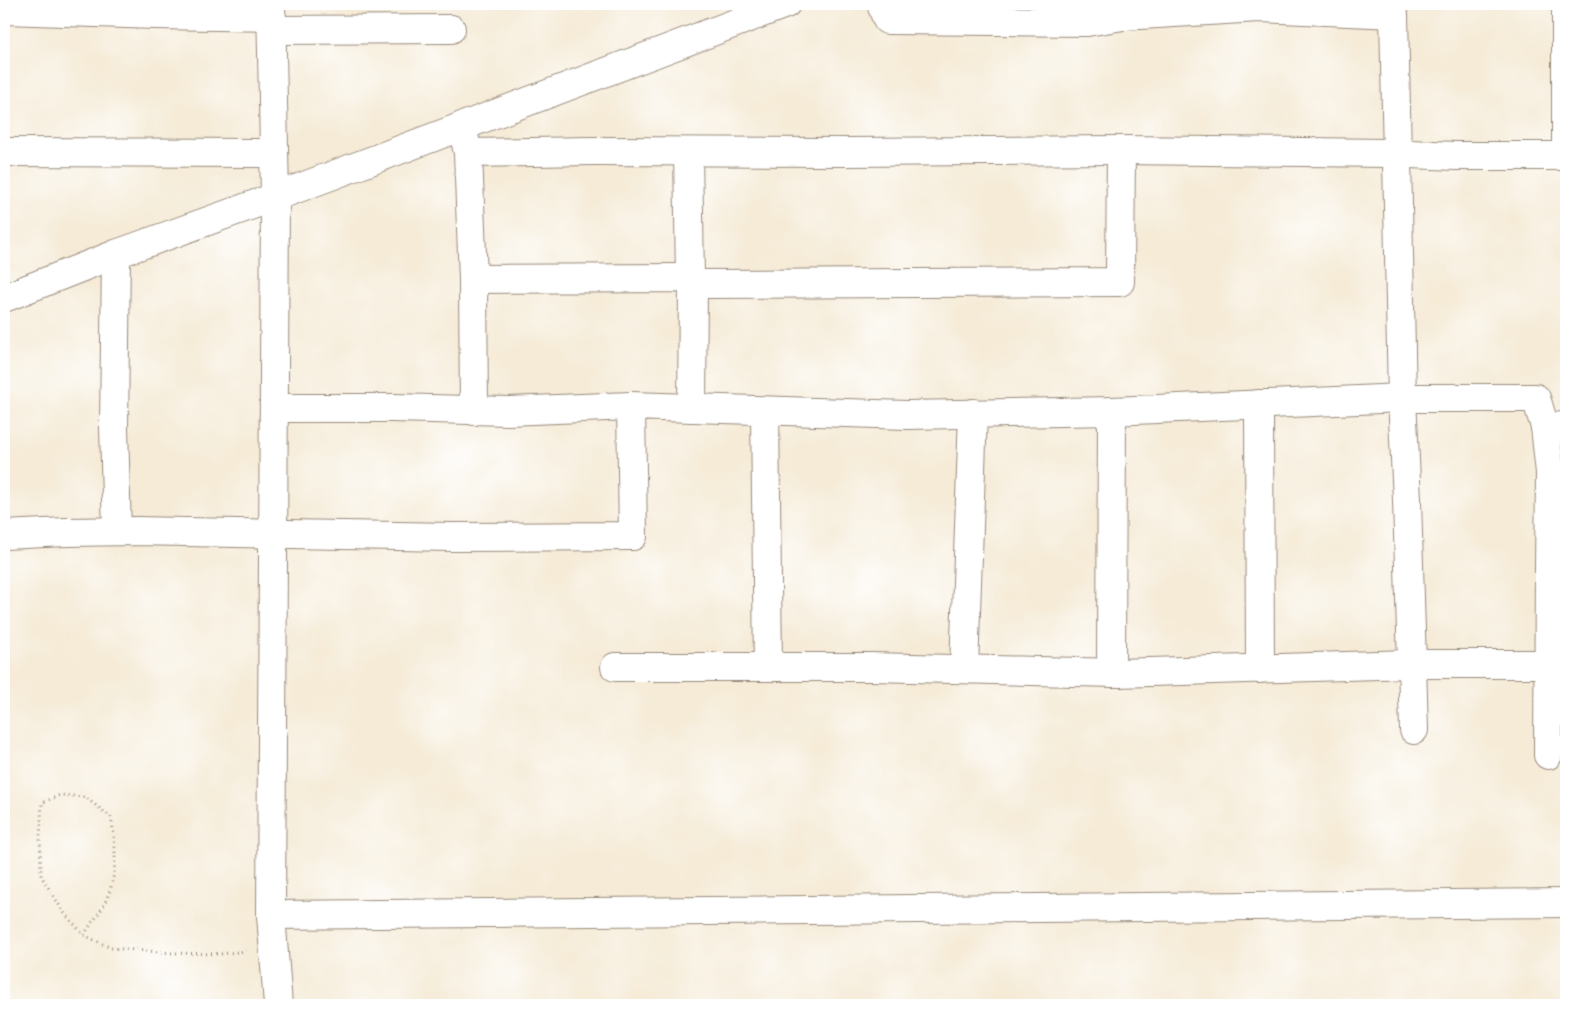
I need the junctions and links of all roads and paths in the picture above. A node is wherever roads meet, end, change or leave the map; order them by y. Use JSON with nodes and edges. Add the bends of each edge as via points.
{"nodes":[{"id":1,"x":786,"y":4,"type":"edge"},
{"id":2,"x":881,"y":4,"type":"edge"},
{"id":3,"x":1566,"y":4,"type":"edge"},
{"id":4,"x":4,"y":10,"type":"edge"},
{"id":5,"x":1123,"y":10,"type":"edge"},
{"id":6,"x":271,"y":17,"type":"edge"},
{"id":7,"x":451,"y":29,"type":"dead end"},
{"id":8,"x":462,"y":126,"type":"junction"},
{"id":9,"x":1121,"y":150,"type":"junction"},
{"id":10,"x":4,"y":152,"type":"edge"},
{"id":11,"x":688,"y":152,"type":"junction"},
{"id":12,"x":274,"y":153,"type":"junction"},
{"id":13,"x":468,"y":153,"type":"junction"},
{"id":14,"x":1396,"y":154,"type":"junction"},
{"id":15,"x":1566,"y":156,"type":"edge"},
{"id":16,"x":275,"y":197,"type":"junction"},
{"id":17,"x":116,"y":254,"type":"junction"},
{"id":18,"x":473,"y":279,"type":"junction"},
{"id":19,"x":692,"y":281,"type":"junction"},
{"id":20,"x":4,"y":298,"type":"edge"},
{"id":21,"x":1402,"y":398,"type":"junction"},
{"id":22,"x":1259,"y":404,"type":"junction"},
{"id":23,"x":631,"y":406,"type":"junction"},
{"id":24,"x":274,"y":408,"type":"junction"},
{"id":25,"x":692,"y":408,"type":"junction"},
{"id":26,"x":474,"y":411,"type":"junction"},
{"id":27,"x":764,"y":411,"type":"junction"},
{"id":28,"x":1112,"y":412,"type":"junction"},
{"id":29,"x":974,"y":413,"type":"junction"},
{"id":30,"x":1556,"y":426,"type":"edge"},
{"id":31,"x":117,"y":531,"type":"junction"},
{"id":32,"x":4,"y":535,"type":"edge"},
{"id":33,"x":274,"y":535,"type":"junction"},
{"id":34,"x":1558,"y":568,"type":"edge"},
{"id":35,"x":1412,"y":664,"type":"junction"},
{"id":36,"x":1557,"y":664,"type":"edge"},
{"id":37,"x":615,"y":667,"type":"dead end"},
{"id":38,"x":768,"y":667,"type":"junction"},
{"id":39,"x":1260,"y":669,"type":"junction"},
{"id":40,"x":964,"y":670,"type":"junction"},
{"id":41,"x":1112,"y":673,"type":"junction"},
{"id":42,"x":1414,"y":730,"type":"dead end"},
{"id":43,"x":1548,"y":755,"type":"dead end"},
{"id":44,"x":1566,"y":903,"type":"edge"},
{"id":45,"x":271,"y":915,"type":"junction"},
{"id":46,"x":84,"y":935,"type":"junction"},
{"id":47,"x":274,"y":948,"type":"junction"},
{"id":48,"x":278,"y":1005,"type":"edge"}],
"edges":[{"from":1,"to":8,"type":"street"},
{"from":2,"to":5,"type":"street","via":[[887,20],[1087,22]]},
{"from":3,"to":15,"type":"street"},
{"from":4,"to":6,"type":"street"},
{"from":5,"to":14,"type":"street","via":[[1259,8],[1394,14]]},
{"from":6,"to":7,"type":"street"},
{"from":6,"to":12,"type":"street"},
{"from":8,"to":13,"type":"street"},
{"from":8,"to":16,"type":"street"},
{"from":9,"to":11,"type":"street"},
{"from":9,"to":14,"type":"street"},
{"from":9,"to":19,"type":"street","via":[[1120,282]]},
{"from":10,"to":12,"type":"street"},
{"from":11,"to":13,"type":"street"},
{"from":11,"to":19,"type":"street"},
{"from":12,"to":16,"type":"street"},
{"from":13,"to":18,"type":"street"},
{"from":14,"to":15,"type":"street"},
{"from":14,"to":21,"type":"street"},
{"from":16,"to":17,"type":"street"},
{"from":16,"to":24,"type":"street"},
{"from":17,"to":20,"type":"street"},
{"from":17,"to":31,"type":"street","via":[[114,428]]},
{"from":18,"to":19,"type":"street"},
{"from":18,"to":26,"type":"street"},
{"from":19,"to":25,"type":"street"},
{"from":21,"to":22,"type":"street"},
{"from":21,"to":30,"type":"street","via":[[1536,398]]},
{"from":21,"to":35,"type":"street"},
{"from":22,"to":28,"type":"street"},
{"from":22,"to":39,"type":"street"},
{"from":23,"to":25,"type":"street"},
{"from":23,"to":26,"type":"street"},
{"from":23,"to":33,"type":"street","via":[[633,536]]},
{"from":24,"to":26,"type":"street"},
{"from":24,"to":33,"type":"street"},
{"from":25,"to":27,"type":"street"},
{"from":27,"to":29,"type":"street","via":[[907,415]]},
{"from":27,"to":38,"type":"street"},
{"from":28,"to":29,"type":"street"},
{"from":28,"to":41,"type":"street"},
{"from":29,"to":40,"type":"street"},
{"from":30,"to":34,"type":"street","via":[[1550,472]]},
{"from":31,"to":32,"type":"street"},
{"from":31,"to":33,"type":"street"},
{"from":33,"to":45,"type":"street"},
{"from":34,"to":36,"type":"street"},
{"from":35,"to":36,"type":"street"},
{"from":35,"to":39,"type":"street"},
{"from":35,"to":42,"type":"street"},
{"from":36,"to":43,"type":"street"},
{"from":37,"to":38,"type":"street"},
{"from":38,"to":40,"type":"street"},
{"from":39,"to":41,"type":"street"},
{"from":40,"to":41,"type":"street"},
{"from":44,"to":45,"type":"street"},
{"from":45,"to":47,"type":"street"},
{"from":46,"to":46,"type":"path","via":[[65,914],[41,876],[42,803],[60,795],[85,797],[111,817],[115,840],[115,870],[107,899]]},
{"from":46,"to":47,"type":"path","via":[[112,948],[172,953],[220,954]]},
{"from":47,"to":48,"type":"street"}]}
